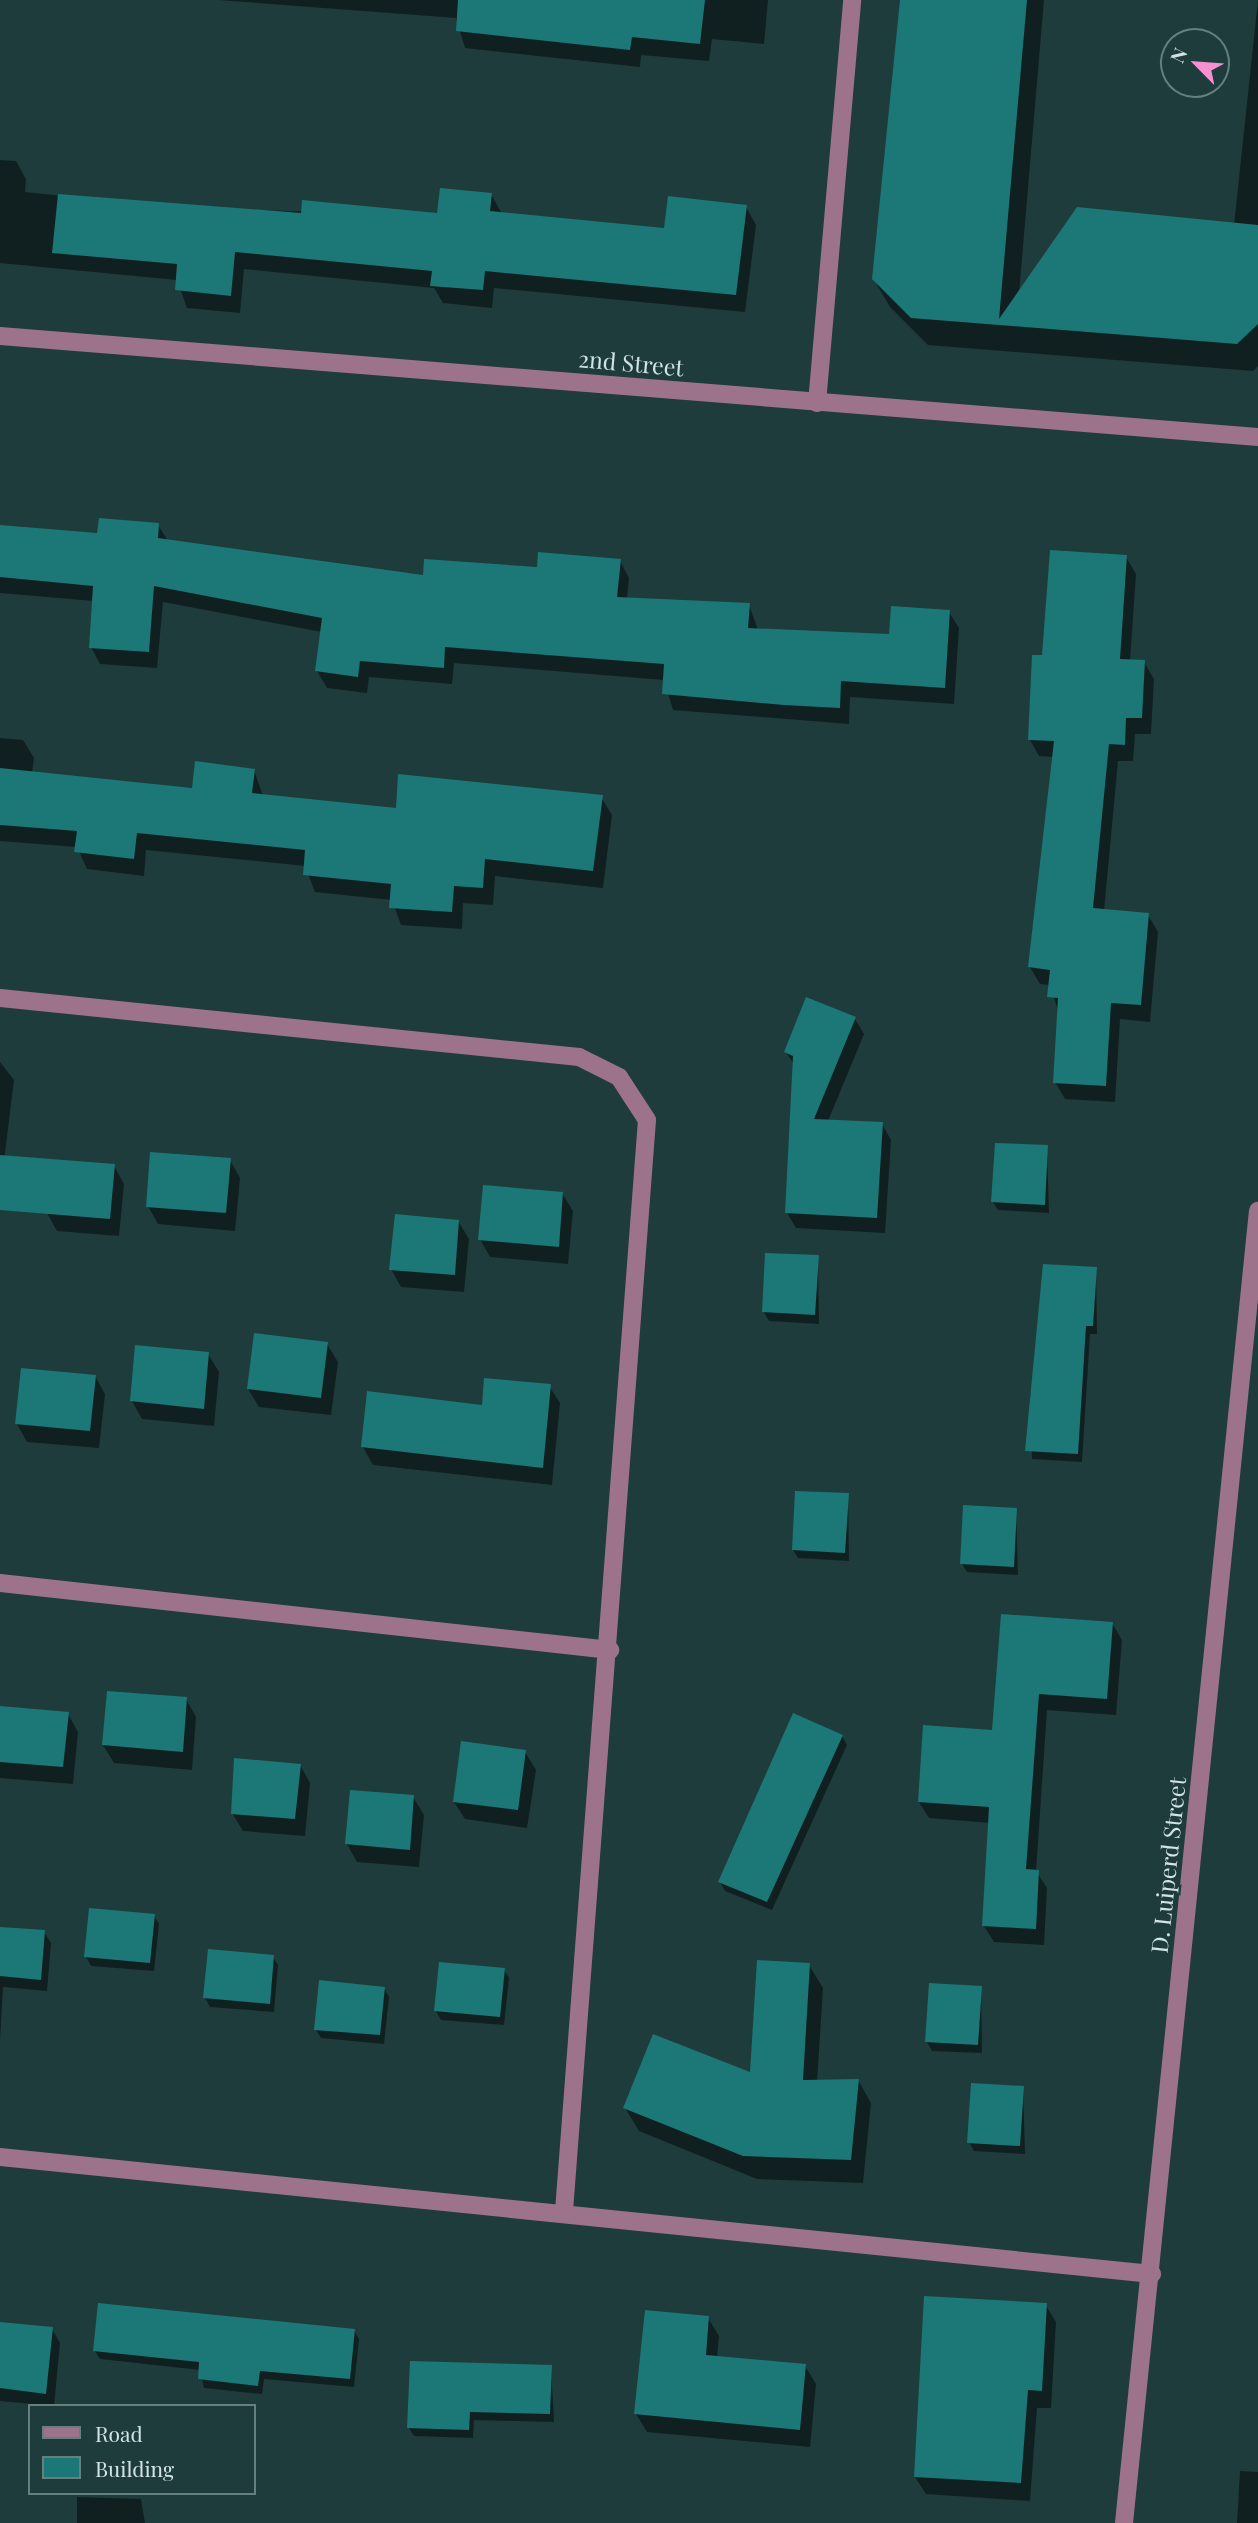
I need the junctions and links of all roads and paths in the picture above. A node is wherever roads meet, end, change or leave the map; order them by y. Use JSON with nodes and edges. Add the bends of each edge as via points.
{"nodes":[{"id":1,"x":852,"y":0,"type":"edge"},
{"id":2,"x":0,"y":335,"type":"edge"},
{"id":3,"x":817,"y":403,"type":"junction"},
{"id":4,"x":1258,"y":437,"type":"edge"},
{"id":5,"x":0,"y":998,"type":"edge"},
{"id":6,"x":1258,"y":1211,"type":"edge"},
{"id":7,"x":0,"y":1583,"type":"edge"},
{"id":8,"x":610,"y":1650,"type":"junction"},
{"id":9,"x":0,"y":2157,"type":"edge"},
{"id":10,"x":564,"y":2210,"type":"junction"},
{"id":11,"x":1152,"y":2274,"type":"junction"},
{"id":12,"x":1124,"y":2523,"type":"edge"}],
"edges":[{"from":1,"to":3,"type":"street"},
{"from":2,"to":3,"type":"street","name":"2nd Street"},
{"from":3,"to":4,"type":"street","name":"2nd Street"},
{"from":5,"to":8,"type":"street","via":[[579,1057],[619,1077],[647,1120]]},
{"from":6,"to":11,"type":"street","name":"D. Luiperd Street"},
{"from":7,"to":8,"type":"street"},
{"from":8,"to":10,"type":"street"},
{"from":9,"to":10,"type":"street"},
{"from":10,"to":11,"type":"street"},
{"from":11,"to":12,"type":"street","name":"D. Luiperd Street"}]}
